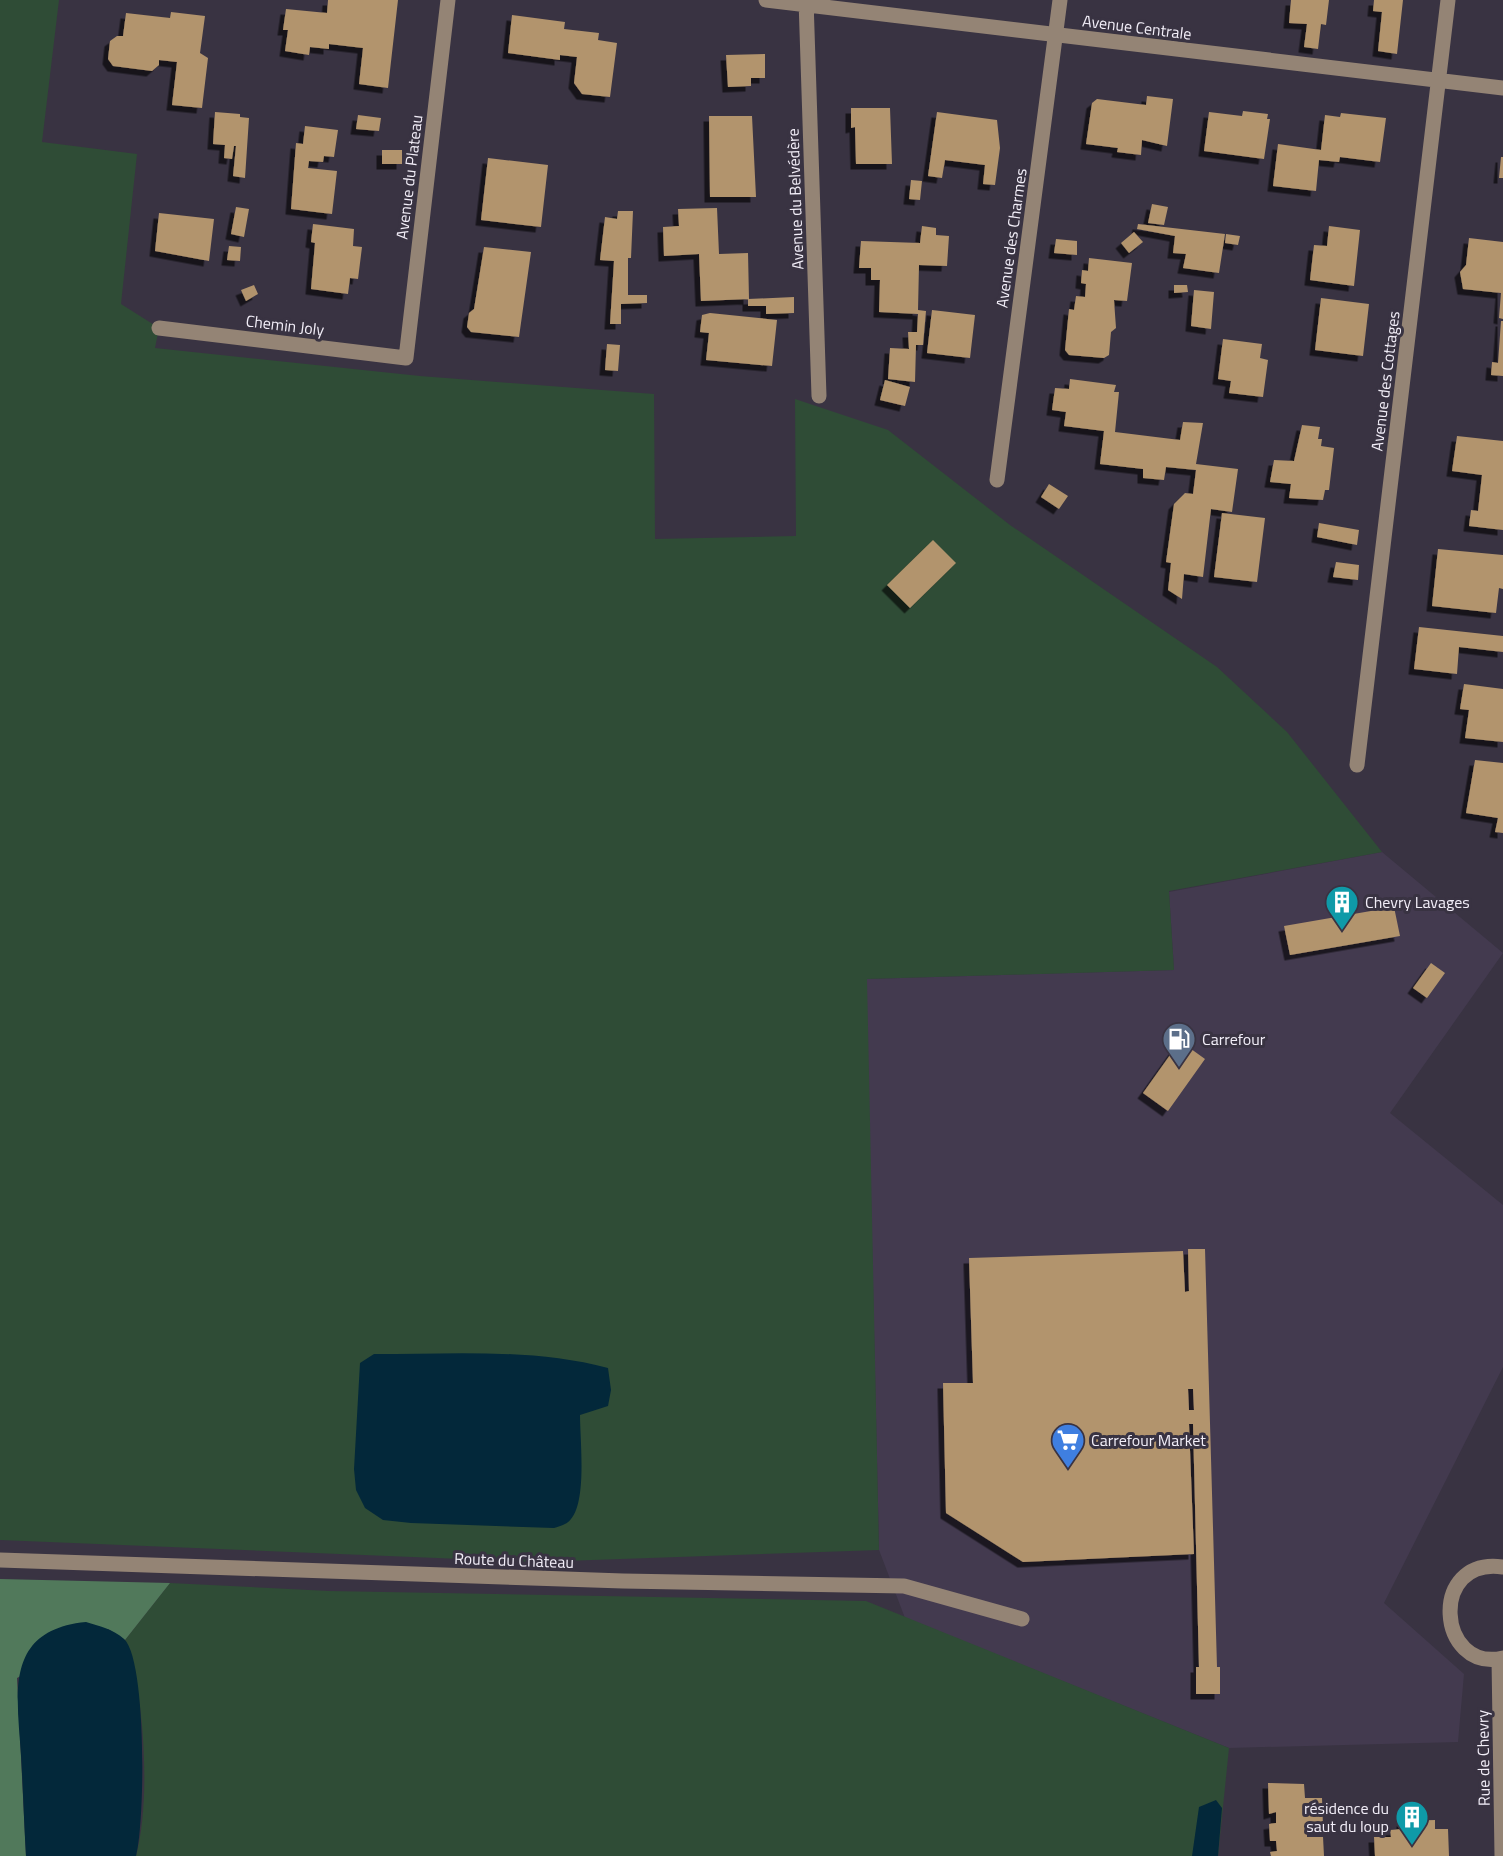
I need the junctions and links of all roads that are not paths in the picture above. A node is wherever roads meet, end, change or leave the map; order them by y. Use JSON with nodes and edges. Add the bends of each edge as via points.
{"nodes":[{"id":1,"x":448,"y":0,"type":"edge"},
{"id":2,"x":766,"y":0,"type":"edge"},
{"id":3,"x":1060,"y":0,"type":"edge"},
{"id":4,"x":1448,"y":0,"type":"edge"},
{"id":5,"x":806,"y":2,"type":"edge"},
{"id":6,"x":1056,"y":35,"type":"junction"},
{"id":7,"x":1438,"y":81,"type":"junction"},
{"id":8,"x":1503,"y":88,"type":"edge"},
{"id":9,"x":159,"y":328,"type":"dead end"},
{"id":10,"x":406,"y":358,"type":"joint"},
{"id":11,"x":819,"y":396,"type":"dead end"},
{"id":12,"x":997,"y":480,"type":"dead end"},
{"id":13,"x":1357,"y":765,"type":"dead end"},
{"id":14,"x":0,"y":1560,"type":"edge"},
{"id":15,"x":1503,"y":1567,"type":"edge"},
{"id":16,"x":1022,"y":1619,"type":"dead end"},
{"id":17,"x":1501,"y":1658,"type":"edge"},
{"id":18,"x":1502,"y":1773,"type":"edge"},
{"id":19,"x":1502,"y":1856,"type":"edge"}],
"edges":[{"from":1,"to":10,"type":"street","name":"Avenue du Plateau"},
{"from":2,"to":5,"type":"street","name":"Avenue Centrale"},
{"from":3,"to":6,"type":"street","name":"Avenue des Charmes"},
{"from":4,"to":7,"type":"street","name":"Avenue des Cottages"},
{"from":5,"to":6,"type":"street","name":"Avenue Centrale"},
{"from":5,"to":11,"type":"street","name":"Avenue du Belvédère"},
{"from":6,"to":7,"type":"street","name":"Avenue Centrale"},
{"from":6,"to":12,"type":"street","name":"Avenue des Charmes"},
{"from":7,"to":8,"type":"street","name":"Avenue Centrale"},
{"from":7,"to":13,"type":"street","name":"Avenue des Cottages"},
{"from":9,"to":10,"type":"street","name":"Chemin Joly"},
{"from":14,"to":16,"type":"street","name":"Route du Château","via":[[904,1586]]},
{"from":15,"to":17,"type":"street","via":[[1473,1571],[1454,1591],[1448,1618],[1460,1643],[1478,1655]]},
{"from":17,"to":18,"type":"street","name":"Rue de Chevry"},
{"from":18,"to":19,"type":"street","name":"Rue de Chevry"}]}
